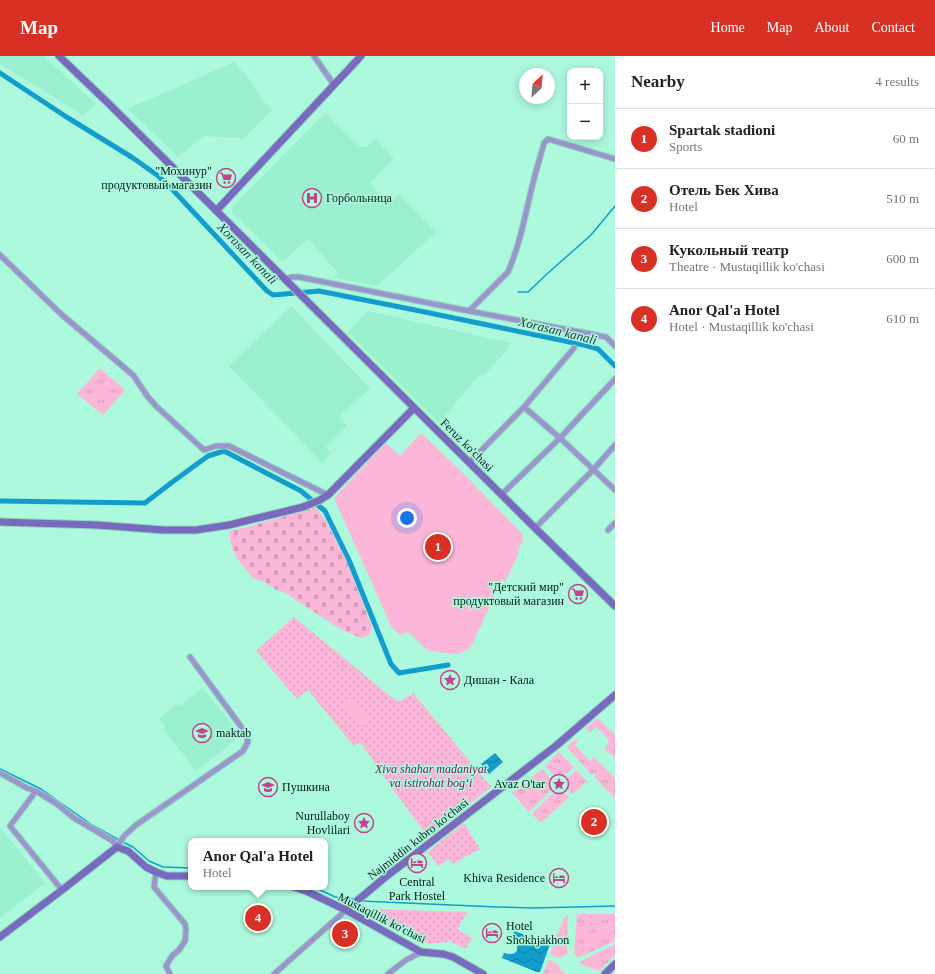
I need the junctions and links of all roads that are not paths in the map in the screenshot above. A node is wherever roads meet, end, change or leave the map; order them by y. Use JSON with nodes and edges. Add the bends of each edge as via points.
{"nodes":[{"id":1,"x":59,"y":56,"type":"edge"},
{"id":2,"x":314,"y":56,"type":"edge"},
{"id":3,"x":361,"y":56,"type":"edge"},
{"id":4,"x":334,"y":85,"type":"junction"},
{"id":5,"x":615,"y":159,"type":"edge"},
{"id":6,"x":216,"y":211,"type":"junction"},
{"id":7,"x":0,"y":255,"type":"edge"},
{"id":8,"x":285,"y":279,"type":"junction"},
{"id":9,"x":469,"y":311,"type":"junction"},
{"id":10,"x":615,"y":346,"type":"edge"},
{"id":11,"x":574,"y":348,"type":"dead end"},
{"id":12,"x":615,"y":379,"type":"edge"},
{"id":13,"x":524,"y":407,"type":"junction"},
{"id":14,"x":414,"y":408,"type":"junction"},
{"id":15,"x":560,"y":438,"type":"junction"},
{"id":16,"x":615,"y":445,"type":"edge"},
{"id":17,"x":469,"y":463,"type":"junction"},
{"id":18,"x":593,"y":470,"type":"junction"},
{"id":19,"x":615,"y":490,"type":"edge"},
{"id":20,"x":328,"y":495,"type":"junction"},
{"id":21,"x":501,"y":495,"type":"junction"},
{"id":22,"x":0,"y":522,"type":"edge"},
{"id":23,"x":615,"y":523,"type":"edge"},
{"id":24,"x":535,"y":528,"type":"junction"},
{"id":25,"x":608,"y":530,"type":"dead end"},
{"id":26,"x":615,"y":606,"type":"edge"},
{"id":27,"x":190,"y":657,"type":"dead end"},
{"id":28,"x":615,"y":695,"type":"edge"},
{"id":29,"x":0,"y":773,"type":"edge"},
{"id":30,"x":36,"y":791,"type":"junction"},
{"id":31,"x":118,"y":846,"type":"junction"},
{"id":32,"x":156,"y":872,"type":"junction"},
{"id":33,"x":188,"y":876,"type":"edge"},
{"id":34,"x":62,"y":890,"type":"junction"},
{"id":35,"x":303,"y":890,"type":"edge"},
{"id":36,"x":346,"y":910,"type":"junction"},
{"id":37,"x":0,"y":937,"type":"edge"},
{"id":38,"x":421,"y":952,"type":"junction"},
{"id":39,"x":615,"y":964,"type":"edge"},
{"id":40,"x":170,"y":974,"type":"edge"},
{"id":41,"x":274,"y":974,"type":"edge"},
{"id":42,"x":388,"y":974,"type":"edge"},
{"id":43,"x":483,"y":974,"type":"edge"},
{"id":44,"x":606,"y":974,"type":"edge"}],
"edges":[{"from":1,"to":6,"type":"main road","name":"Feruz ko'chasi"},
{"from":2,"to":4,"type":"street"},
{"from":3,"to":4,"type":"main road"},
{"from":4,"to":6,"type":"main road"},
{"from":5,"to":9,"type":"street","via":[[548,139],[544,143],[508,272]]},
{"from":6,"to":8,"type":"main road","name":"Feruz ko'chasi"},
{"from":7,"to":20,"type":"street","via":[[61,314],[133,375],[157,407],[204,450],[216,446],[229,446]]},
{"from":8,"to":9,"type":"street","via":[[299,276]]},
{"from":8,"to":14,"type":"main road","name":"Feruz ko'chasi"},
{"from":9,"to":10,"type":"street","via":[[606,337]]},
{"from":11,"to":13,"type":"street"},
{"from":12,"to":15,"type":"street"},
{"from":13,"to":15,"type":"street"},
{"from":13,"to":17,"type":"street"},
{"from":14,"to":17,"type":"main road","name":"Feruz ko'chasi"},
{"from":14,"to":20,"type":"main road"},
{"from":15,"to":18,"type":"street"},
{"from":15,"to":21,"type":"street"},
{"from":16,"to":18,"type":"street"},
{"from":17,"to":21,"type":"main road","name":"Feruz ko'chasi"},
{"from":18,"to":19,"type":"street"},
{"from":18,"to":24,"type":"street"},
{"from":20,"to":22,"type":"main road","via":[[304,506],[229,525],[196,530]]},
{"from":21,"to":24,"type":"main road","name":"Feruz ko'chasi"},
{"from":23,"to":25,"type":"street"},
{"from":24,"to":26,"type":"main road","name":"Feruz ko'chasi"},
{"from":27,"to":31,"type":"street","via":[[245,732],[248,742],[243,751],[128,831]]},
{"from":28,"to":36,"type":"main road","name":"Najmiddin kubro ko'chasi","via":[[557,745]]},
{"from":29,"to":30,"type":"street"},
{"from":30,"to":31,"type":"street"},
{"from":30,"to":34,"type":"street","via":[[10,826]]},
{"from":31,"to":32,"type":"main road"},
{"from":31,"to":34,"type":"main road"},
{"from":32,"to":33,"type":"main road","via":[[167,876]]},
{"from":32,"to":40,"type":"street","via":[[154,887],[185,924],[186,930],[185,941],[166,966]]},
{"from":34,"to":37,"type":"main road"},
{"from":35,"to":36,"type":"main road","name":"Mustaqillik ko'chasi"},
{"from":36,"to":38,"type":"main road","name":"Mustaqillik ko'chasi"},
{"from":36,"to":41,"type":"street"},
{"from":38,"to":42,"type":"street"},
{"from":38,"to":43,"type":"main road","name":"Mustaqillik ko'chasi","via":[[453,957]]},
{"from":39,"to":44,"type":"main road"}]}
